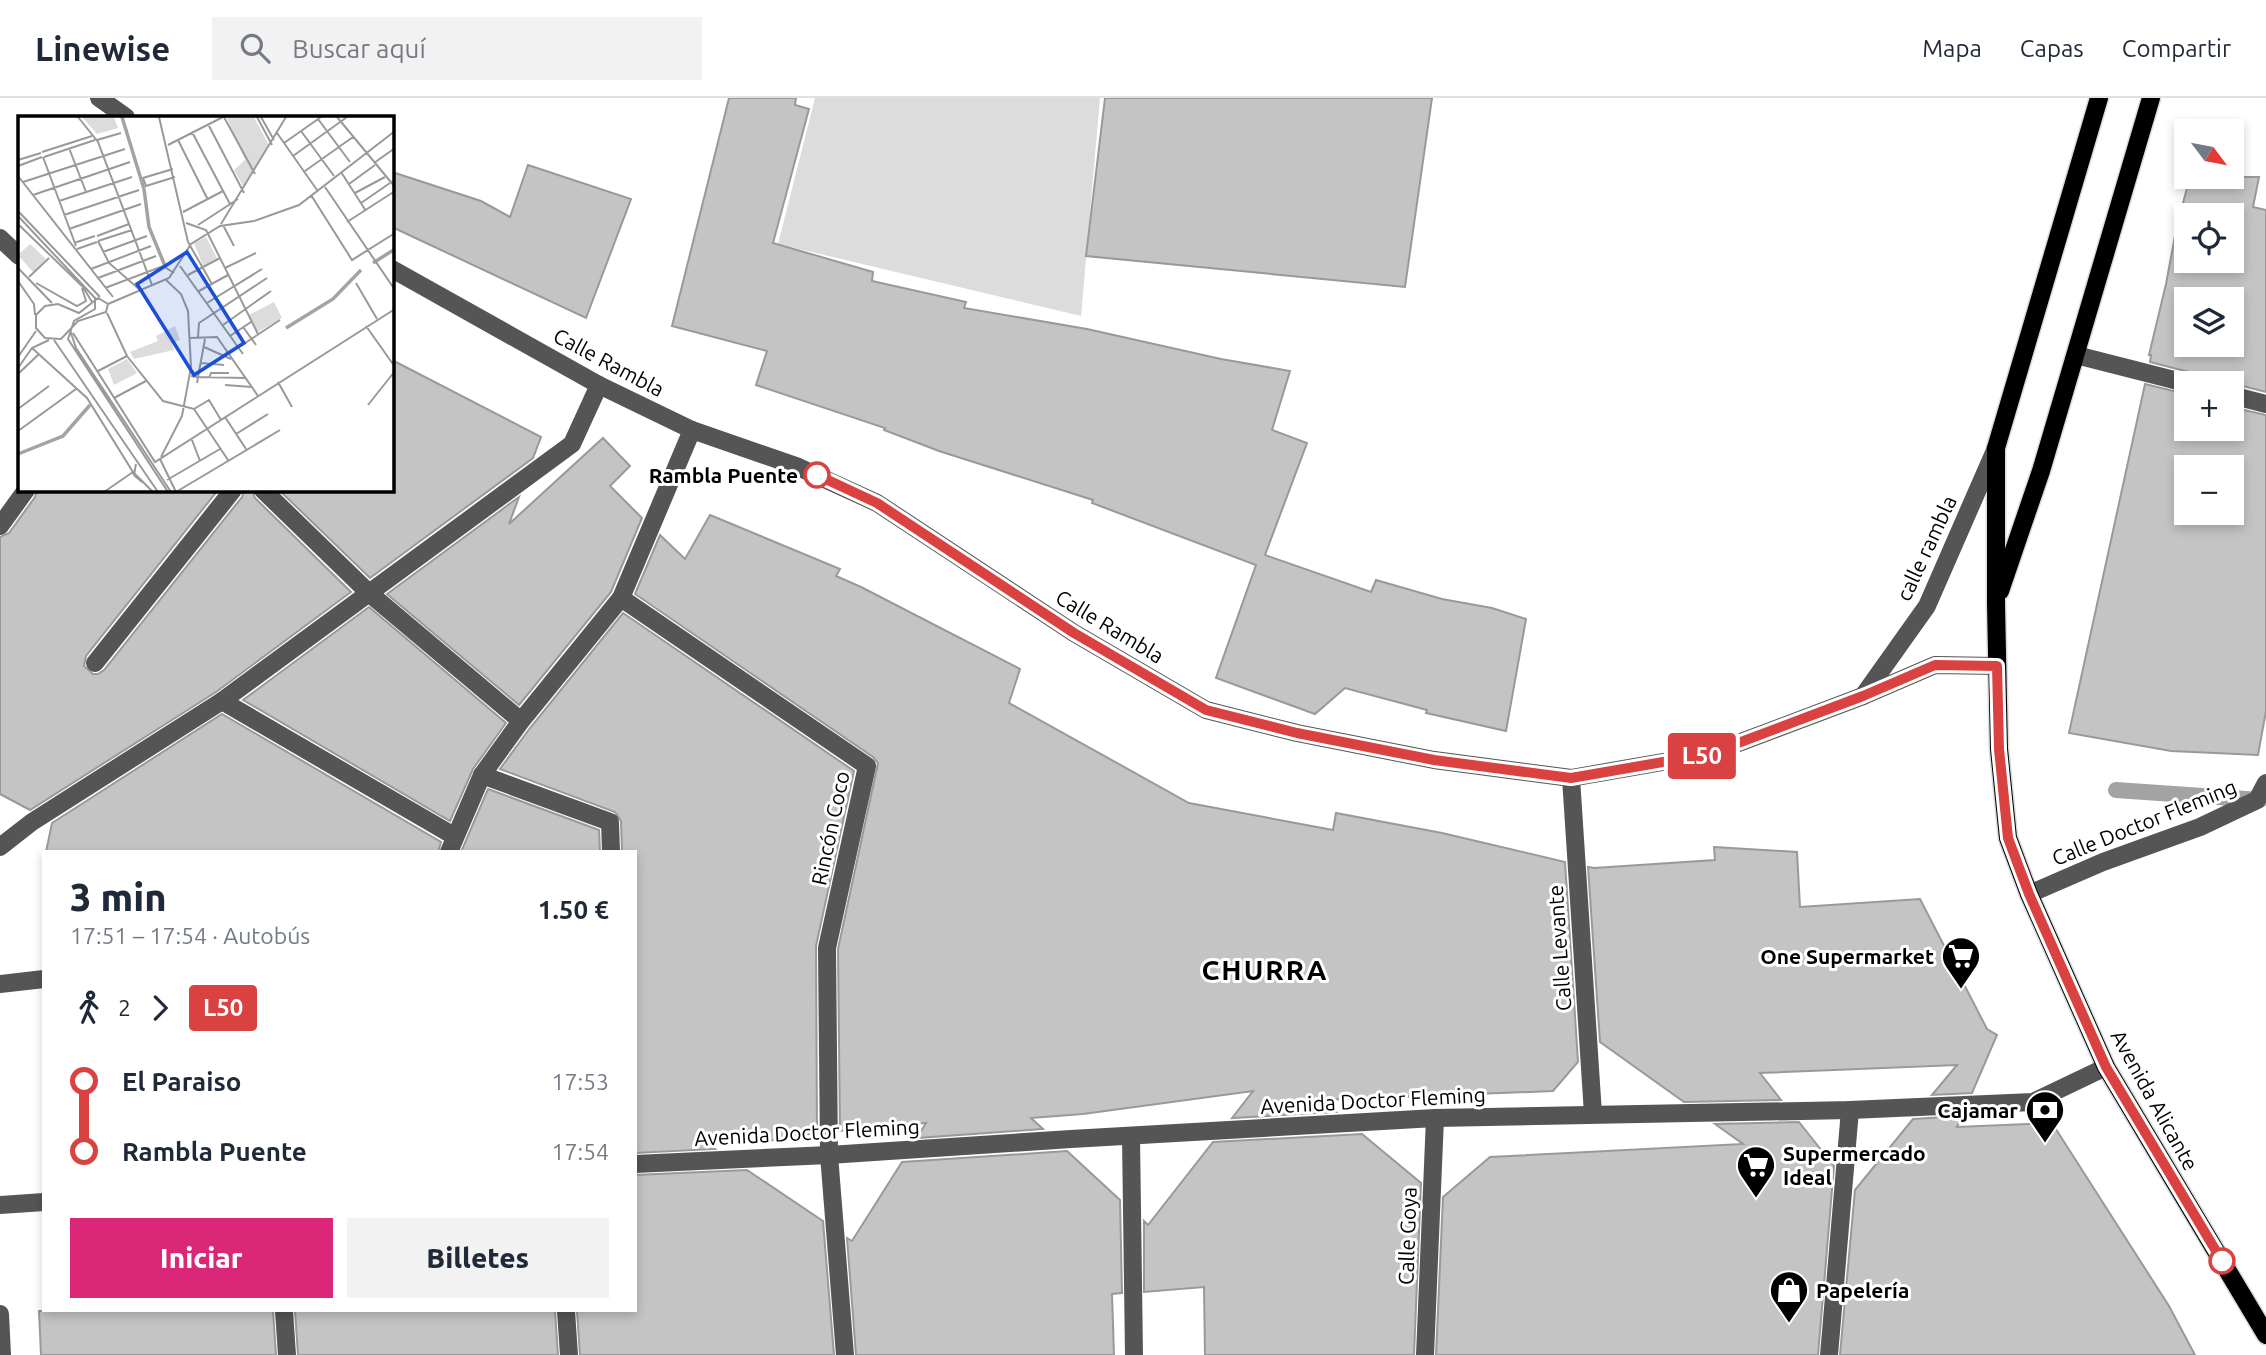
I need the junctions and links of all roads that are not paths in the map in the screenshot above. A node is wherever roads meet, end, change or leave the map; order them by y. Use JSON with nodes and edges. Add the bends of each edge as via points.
{"nodes":[{"id":1,"x":99,"y":98,"type":"edge"},
{"id":2,"x":2099,"y":98,"type":"edge"},
{"id":3,"x":2151,"y":98,"type":"edge"},
{"id":4,"x":125,"y":116,"type":"edge"},
{"id":5,"x":0,"y":238,"type":"edge"},
{"id":6,"x":18,"y":256,"type":"edge"},
{"id":7,"x":394,"y":270,"type":"edge"},
{"id":8,"x":2076,"y":355,"type":"junction"},
{"id":9,"x":2174,"y":380,"type":"edge"},
{"id":10,"x":599,"y":385,"type":"junction"},
{"id":11,"x":2244,"y":398,"type":"edge"},
{"id":12,"x":2266,"y":404,"type":"edge"},
{"id":13,"x":692,"y":430,"type":"junction"},
{"id":14,"x":1996,"y":448,"type":"junction"},
{"id":15,"x":25,"y":492,"type":"edge"},
{"id":16,"x":231,"y":492,"type":"edge"},
{"id":17,"x":265,"y":492,"type":"edge"},
{"id":18,"x":0,"y":526,"type":"edge"},
{"id":19,"x":369,"y":593,"type":"junction"},
{"id":20,"x":621,"y":598,"type":"junction"},
{"id":21,"x":1996,"y":604,"type":"junction"},
{"id":22,"x":95,"y":663,"type":"dead end"},
{"id":23,"x":1997,"y":666,"type":"junction"},
{"id":24,"x":1863,"y":696,"type":"junction"},
{"id":25,"x":222,"y":701,"type":"junction"},
{"id":26,"x":521,"y":720,"type":"junction"},
{"id":27,"x":482,"y":775,"type":"junction"},
{"id":28,"x":1571,"y":778,"type":"junction"},
{"id":29,"x":2266,"y":783,"type":"edge"},
{"id":30,"x":451,"y":844,"type":"edge"},
{"id":31,"x":0,"y":847,"type":"edge"},
{"id":32,"x":611,"y":850,"type":"edge"},
{"id":33,"x":2029,"y":894,"type":"junction"},
{"id":34,"x":42,"y":979,"type":"edge"},
{"id":35,"x":0,"y":984,"type":"edge"},
{"id":36,"x":2106,"y":1067,"type":"junction"},
{"id":37,"x":1850,"y":1110,"type":"junction"},
{"id":38,"x":1593,"y":1114,"type":"junction"},
{"id":39,"x":1435,"y":1118,"type":"junction"},
{"id":40,"x":1131,"y":1137,"type":"junction"},
{"id":41,"x":829,"y":1155,"type":"junction"},
{"id":42,"x":637,"y":1164,"type":"edge"},
{"id":43,"x":42,"y":1202,"type":"edge"},
{"id":44,"x":0,"y":1205,"type":"edge"},
{"id":45,"x":284,"y":1312,"type":"edge"},
{"id":46,"x":566,"y":1312,"type":"edge"},
{"id":47,"x":0,"y":1314,"type":"edge"},
{"id":48,"x":2266,"y":1335,"type":"edge"},
{"id":49,"x":2,"y":1355,"type":"edge"},
{"id":50,"x":287,"y":1355,"type":"edge"},
{"id":51,"x":569,"y":1355,"type":"edge"},
{"id":52,"x":845,"y":1355,"type":"edge"},
{"id":53,"x":1134,"y":1355,"type":"edge"},
{"id":54,"x":1426,"y":1355,"type":"edge"},
{"id":55,"x":1829,"y":1355,"type":"edge"}],
"edges":[{"from":1,"to":4,"type":"street"},
{"from":2,"to":14,"type":"main road"},
{"from":3,"to":8,"type":"main road"},
{"from":5,"to":6,"type":"street"},
{"from":7,"to":10,"type":"street","name":"Calle Rambla"},
{"from":8,"to":9,"type":"street"},
{"from":8,"to":21,"type":"main road"},
{"from":10,"to":13,"type":"street","name":"Calle Rambla"},
{"from":10,"to":19,"type":"street","via":[[572,444]]},
{"from":11,"to":12,"type":"street"},
{"from":13,"to":20,"type":"street"},
{"from":13,"to":28,"type":"street","name":"Calle Rambla","via":[[796,466],[877,503],[1074,633],[1206,710],[1434,760]]},
{"from":14,"to":21,"type":"main road"},
{"from":14,"to":24,"type":"street","name":"calle rambla","via":[[1927,606]]},
{"from":15,"to":18,"type":"street"},
{"from":16,"to":22,"type":"street"},
{"from":17,"to":19,"type":"street"},
{"from":19,"to":25,"type":"street"},
{"from":19,"to":26,"type":"street"},
{"from":20,"to":26,"type":"street"},
{"from":20,"to":41,"type":"street","name":"Rincón Coco","via":[[867,766],[827,948]]},
{"from":21,"to":23,"type":"main road"},
{"from":23,"to":24,"type":"street","name":"Calle Rambla","via":[[1935,665]]},
{"from":23,"to":33,"type":"main road","name":"Avenida Alicante","via":[[2008,838]]},
{"from":24,"to":28,"type":"street","name":"Calle Rambla","via":[[1709,754]]},
{"from":25,"to":30,"type":"street"},
{"from":25,"to":31,"type":"street"},
{"from":26,"to":27,"type":"street"},
{"from":27,"to":30,"type":"street"},
{"from":27,"to":32,"type":"street","via":[[610,822]]},
{"from":28,"to":38,"type":"street","name":"Calle Levante"},
{"from":29,"to":33,"type":"street","name":"Calle Doctor Fleming","via":[[2257,800],[2245,806]]},
{"from":33,"to":36,"type":"main road","name":"Avenida Alicante"},
{"from":34,"to":35,"type":"street"},
{"from":36,"to":37,"type":"street","name":"Avenida Doctor Fleming","via":[[2033,1102]]},
{"from":36,"to":48,"type":"main road","name":"Avenida Alicante"},
{"from":37,"to":38,"type":"street","name":"Avenida Doctor Fleming"},
{"from":37,"to":55,"type":"street"},
{"from":38,"to":39,"type":"street","name":"Avenida Doctor Fleming"},
{"from":39,"to":40,"type":"street","name":"Avenida Doctor Fleming"},
{"from":39,"to":54,"type":"street","name":"Calle Goya"},
{"from":40,"to":41,"type":"street","name":"Avenida Doctor Fleming"},
{"from":40,"to":53,"type":"street"},
{"from":41,"to":42,"type":"street","name":"Avenida Doctor Fleming"},
{"from":41,"to":52,"type":"street"},
{"from":43,"to":44,"type":"street"},
{"from":45,"to":50,"type":"street"},
{"from":46,"to":51,"type":"street"},
{"from":47,"to":49,"type":"street"}]}
